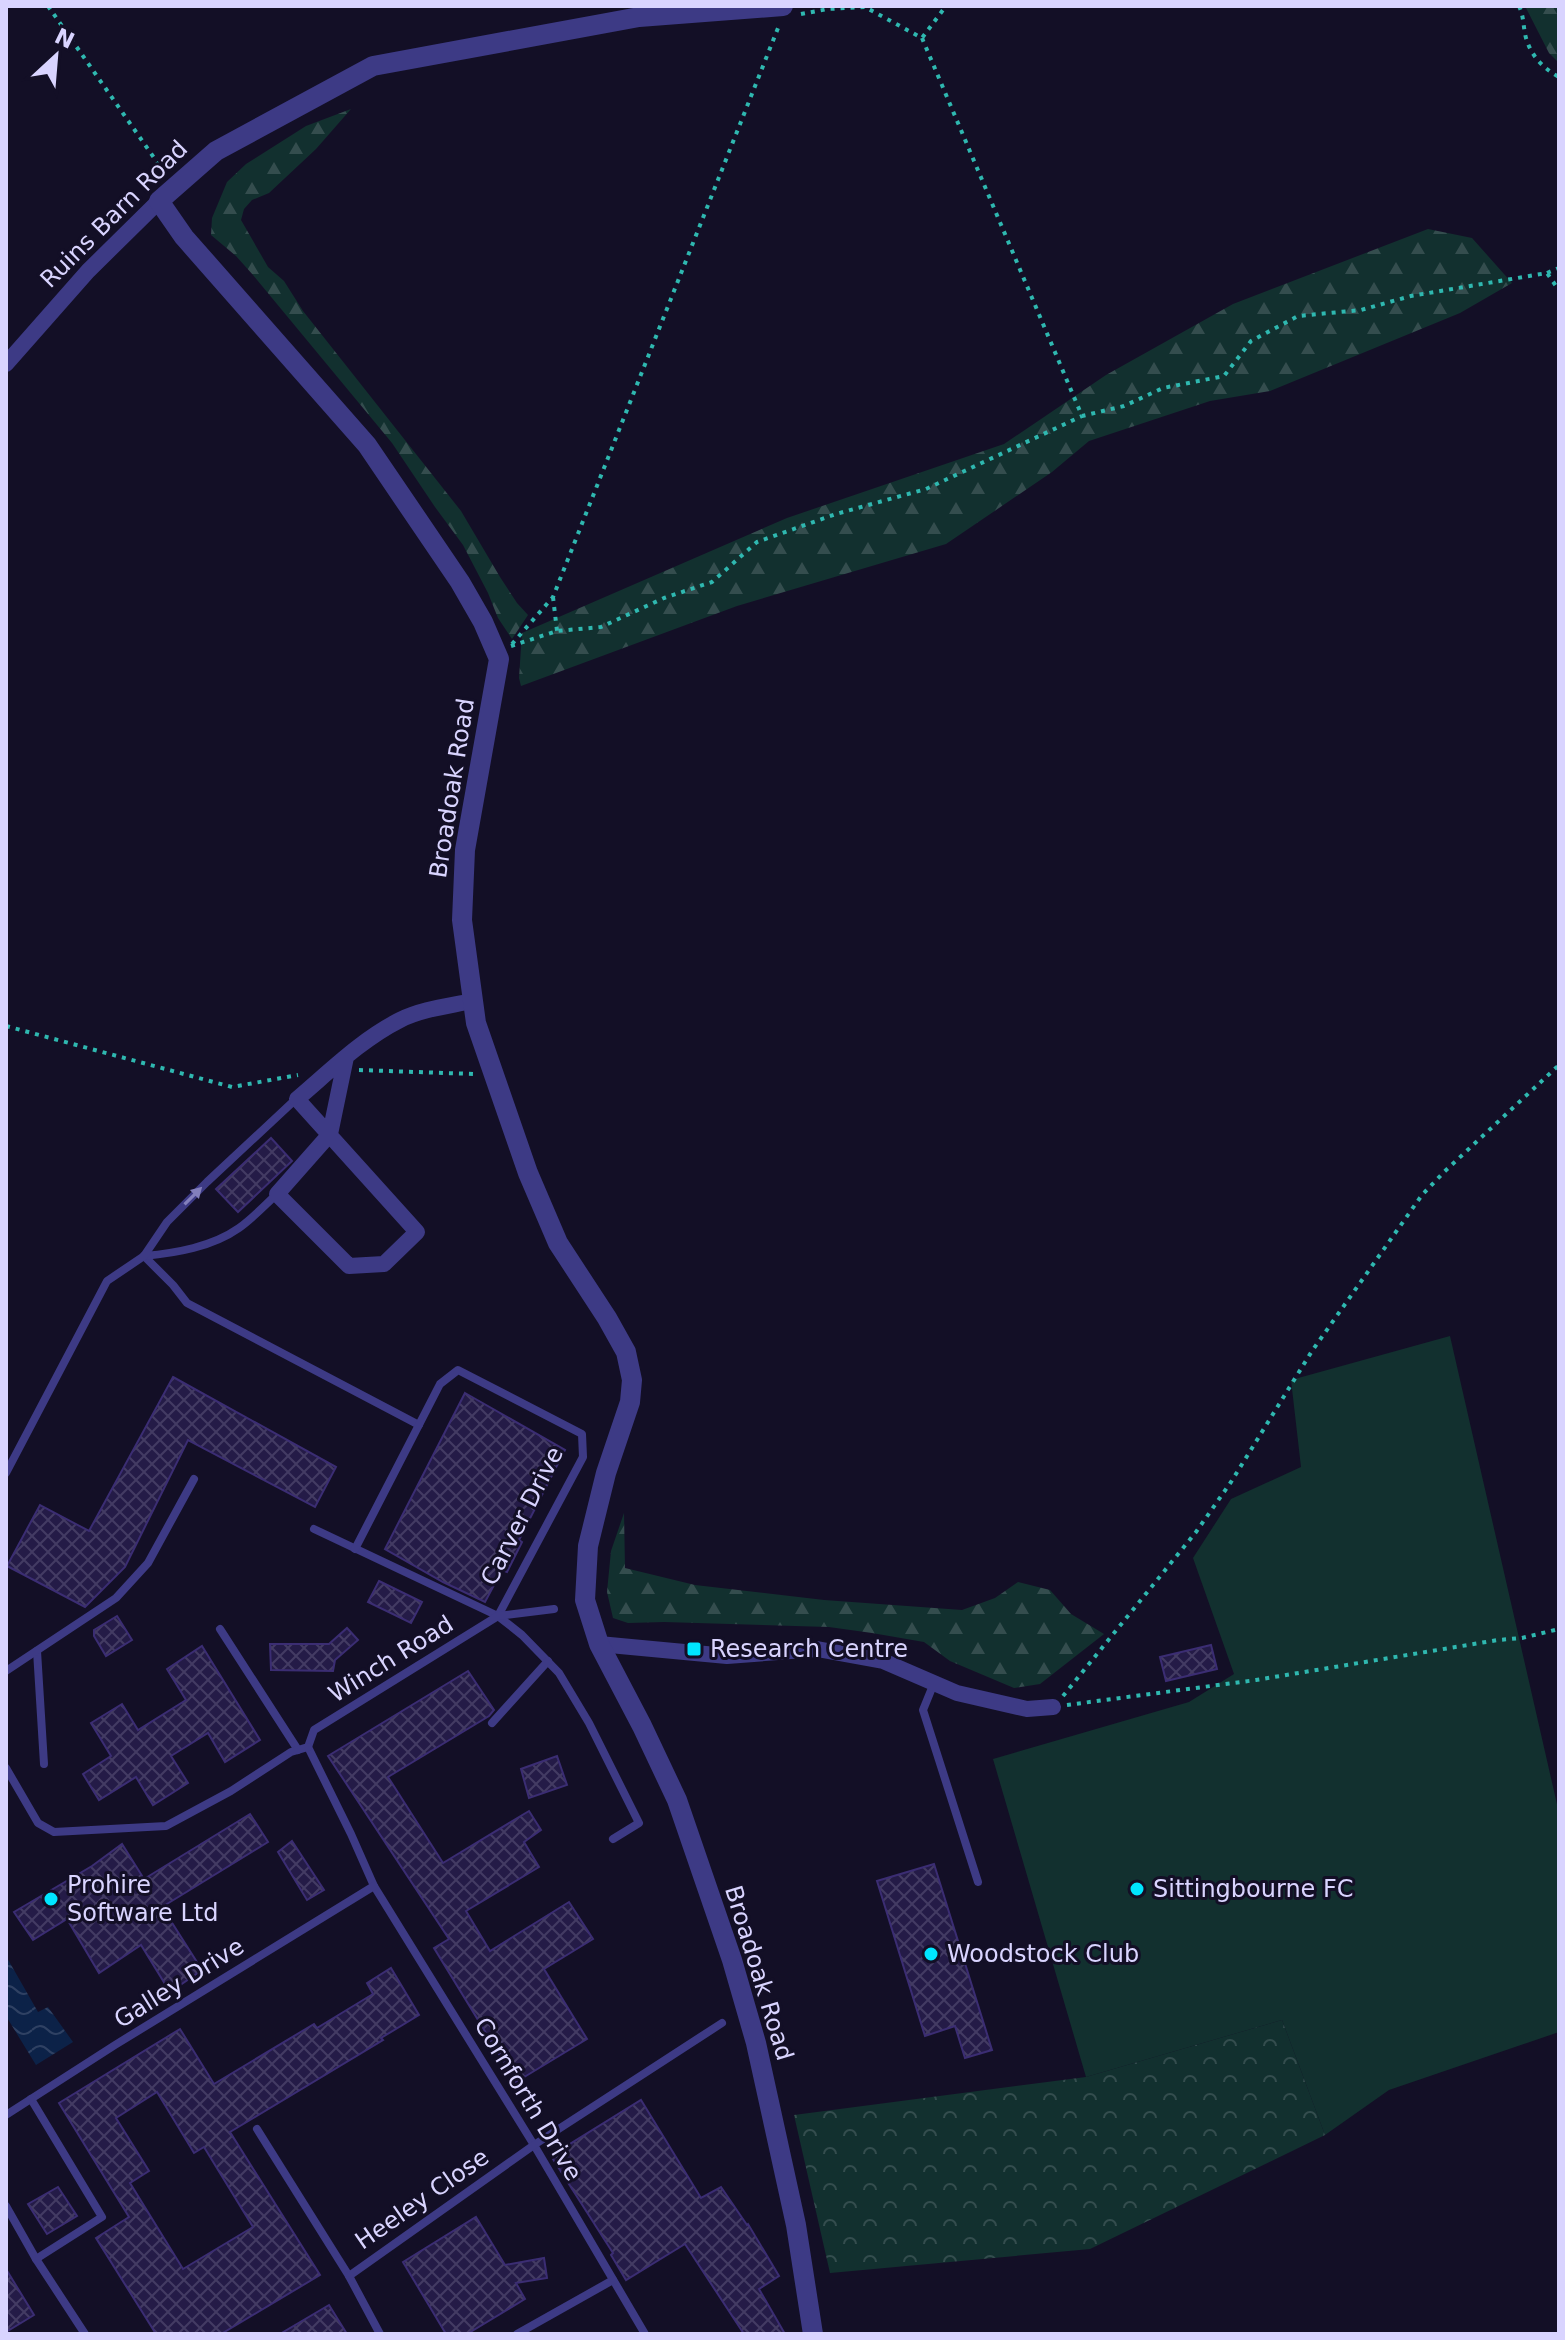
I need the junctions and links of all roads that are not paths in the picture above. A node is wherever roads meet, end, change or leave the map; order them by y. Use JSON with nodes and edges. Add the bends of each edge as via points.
{"nodes":[{"id":1,"x":787,"y":16,"type":"edge"},
{"id":2,"x":167,"y":194,"type":"junction"},
{"id":3,"x":6,"y":364,"type":"edge"},
{"id":4,"x":472,"y":1001,"type":"junction"},
{"id":5,"x":340,"y":1065,"type":"junction"},
{"id":6,"x":297,"y":1099,"type":"junction"},
{"id":7,"x":330,"y":1134,"type":"junction"},
{"id":8,"x":277,"y":1194,"type":"junction"},
{"id":9,"x":144,"y":1256,"type":"junction"},
{"id":10,"x":419,"y":1425,"type":"junction"},
{"id":11,"x":6,"y":1473,"type":"edge"},
{"id":12,"x":194,"y":1479,"type":"dead end"},
{"id":13,"x":314,"y":1529,"type":"dead end"},
{"id":14,"x":355,"y":1549,"type":"junction"},
{"id":15,"x":554,"y":1609,"type":"dead end"},
{"id":16,"x":498,"y":1616,"type":"junction"},
{"id":17,"x":220,"y":1629,"type":"dead end"},
{"id":18,"x":599,"y":1644,"type":"junction"},
{"id":19,"x":37,"y":1651,"type":"junction"},
{"id":20,"x":548,"y":1661,"type":"junction"},
{"id":21,"x":6,"y":1671,"type":"edge"},
{"id":22,"x":934,"y":1683,"type":"junction"},
{"id":23,"x":1053,"y":1707,"type":"road end"},
{"id":24,"x":492,"y":1723,"type":"dead end"},
{"id":25,"x":303,"y":1748,"type":"junction"},
{"id":26,"x":44,"y":1764,"type":"dead end"},
{"id":27,"x":6,"y":1768,"type":"edge"},
{"id":28,"x":613,"y":1839,"type":"dead end"},
{"id":29,"x":978,"y":1882,"type":"dead end"},
{"id":30,"x":374,"y":1886,"type":"junction"},
{"id":31,"x":722,"y":2023,"type":"dead end"},
{"id":32,"x":31,"y":2099,"type":"junction"},
{"id":33,"x":6,"y":2115,"type":"edge"},
{"id":34,"x":257,"y":2129,"type":"dead end"},
{"id":35,"x":534,"y":2145,"type":"junction"},
{"id":36,"x":6,"y":2206,"type":"edge"},
{"id":37,"x":10,"y":2221,"type":"edge"},
{"id":38,"x":36,"y":2259,"type":"junction"},
{"id":39,"x":349,"y":2276,"type":"junction"},
{"id":40,"x":613,"y":2280,"type":"junction"},
{"id":41,"x":521,"y":2333,"type":"edge"},
{"id":42,"x":85,"y":2334,"type":"edge"},
{"id":43,"x":380,"y":2334,"type":"edge"},
{"id":44,"x":645,"y":2334,"type":"edge"},
{"id":45,"x":813,"y":2334,"type":"edge"}],
"edges":[{"from":1,"to":2,"type":"street","name":"Ruins Barn Road","via":[[639,17],[373,66],[216,151]]},
{"from":2,"to":3,"type":"street","name":"Ruins Barn Road","via":[[88,271]]},
{"from":2,"to":4,"type":"street","name":"Broadoak Road","via":[[184,237],[367,445],[504,653],[465,850],[462,920]]},
{"from":4,"to":5,"type":"street","via":[[402,1018]]},
{"from":4,"to":18,"type":"street","name":"Broadoak Road","via":[[528,1173],[558,1243],[626,1352],[632,1380],[586,1555],[585,1600]]},
{"from":5,"to":6,"type":"street"},
{"from":5,"to":7,"type":"street"},
{"from":6,"to":7,"type":"street"},
{"from":9,"to":6,"type":"lane","one_way":true,"via":[[167,1222]]},
{"from":7,"to":8,"type":"street"},
{"from":7,"to":8,"type":"street","via":[[417,1232],[384,1264],[349,1266]]},
{"from":8,"to":9,"type":"lane","via":[[238,1228],[199,1246]]},
{"from":9,"to":10,"type":"lane","via":[[187,1303]]},
{"from":9,"to":11,"type":"lane","via":[[107,1281]]},
{"from":10,"to":14,"type":"lane","name":"Carver Drive"},
{"from":10,"to":16,"type":"lane","name":"Carver Drive","via":[[440,1384],[458,1370],[582,1434],[583,1457]]},
{"from":12,"to":19,"type":"lane","via":[[148,1563],[116,1598]]},
{"from":13,"to":14,"type":"lane","name":"Carver Drive"},
{"from":14,"to":16,"type":"lane","name":"Carver Drive"},
{"from":15,"to":16,"type":"lane","name":"Winch Road"},
{"from":16,"to":20,"type":"lane"},
{"from":16,"to":25,"type":"lane","name":"Winch Road","via":[[314,1730]]},
{"from":17,"to":25,"type":"lane","name":"Cornforth Drive"},
{"from":18,"to":22,"type":"street","via":[[727,1656],[817,1649],[883,1661]]},
{"from":18,"to":45,"type":"street","name":"Broadoak Road","via":[[677,1800],[732,1960],[796,2225]]},
{"from":19,"to":21,"type":"lane"},
{"from":19,"to":26,"type":"lane"},
{"from":20,"to":24,"type":"lane"},
{"from":20,"to":28,"type":"lane","via":[[589,1723],[639,1823]]},
{"from":22,"to":23,"type":"street","via":[[1027,1709]]},
{"from":22,"to":29,"type":"lane","via":[[923,1710]]},
{"from":25,"to":27,"type":"lane","name":"Winch Road","via":[[166,1826],[54,1832],[38,1823]]},
{"from":25,"to":30,"type":"lane","name":"Cornforth Drive"},
{"from":30,"to":32,"type":"lane","name":"Galley Drive"},
{"from":30,"to":35,"type":"lane","name":"Cornforth Drive"},
{"from":31,"to":35,"type":"lane","name":"Heeley Close"},
{"from":32,"to":33,"type":"lane","name":"Galley Drive"},
{"from":32,"to":38,"type":"lane","via":[[102,2217]]},
{"from":34,"to":39,"type":"lane"},
{"from":35,"to":39,"type":"lane","name":"Heeley Close"},
{"from":35,"to":40,"type":"lane","name":"Cornforth Drive"},
{"from":36,"to":37,"type":"lane"},
{"from":37,"to":38,"type":"lane"},
{"from":38,"to":42,"type":"lane"},
{"from":39,"to":43,"type":"lane","name":"Heeley Close"},
{"from":40,"to":41,"type":"lane"},
{"from":40,"to":44,"type":"lane","name":"Cornforth Drive"}]}
